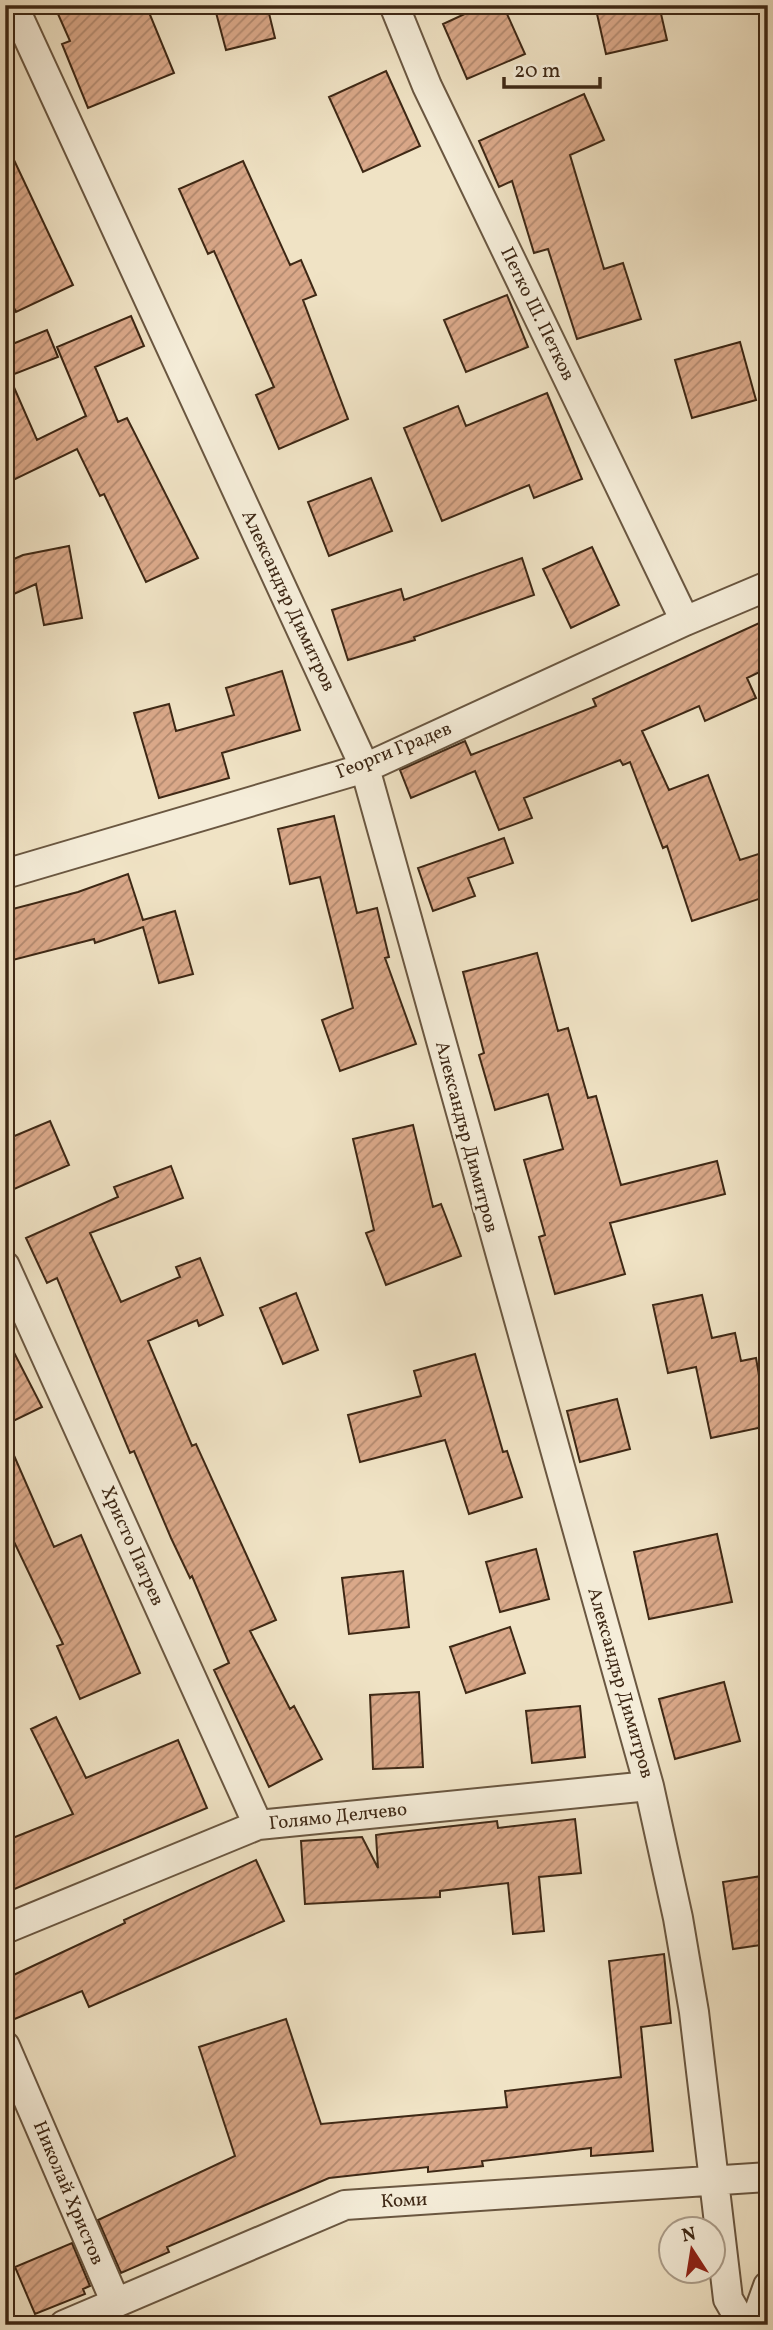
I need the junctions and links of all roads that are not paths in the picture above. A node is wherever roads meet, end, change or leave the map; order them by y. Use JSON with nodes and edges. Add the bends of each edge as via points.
{"nodes":[{"id":1,"x":13,"y":5,"type":"edge"},
{"id":2,"x":394,"y":5,"type":"edge"},
{"id":3,"x":768,"y":586,"type":"edge"},
{"id":4,"x":685,"y":621,"type":"junction"},
{"id":5,"x":365,"y":768,"type":"junction"},
{"id":6,"x":5,"y":874,"type":"edge"},
{"id":7,"x":5,"y":1266,"type":"edge"},
{"id":8,"x":649,"y":1786,"type":"junction"},
{"id":9,"x":258,"y":1825,"type":"junction"},
{"id":10,"x":5,"y":1929,"type":"edge"},
{"id":11,"x":5,"y":2046,"type":"edge"},
{"id":12,"x":768,"y":2176,"type":"edge"},
{"id":13,"x":716,"y":2182,"type":"junction"},
{"id":14,"x":768,"y":2286,"type":"edge"},
{"id":15,"x":115,"y":2301,"type":"junction"},
{"id":16,"x":64,"y":2325,"type":"edge"},
{"id":17,"x":743,"y":2325,"type":"edge"},
{"id":18,"x":754,"y":2325,"type":"edge"}],
"edges":[{"from":1,"to":5,"type":"street","name":"Александър Димитров"},
{"from":2,"to":4,"type":"street","name":"Петко Ш. Петков","via":[[427,86]]},
{"from":3,"to":4,"type":"street","name":"Георги Градев"},
{"from":4,"to":5,"type":"street","name":"Георги Градев"},
{"from":5,"to":6,"type":"street","name":"Георги Градев"},
{"from":5,"to":8,"type":"street","name":"Александър Димитров"},
{"from":7,"to":9,"type":"street","name":"Христо Патрев"},
{"from":8,"to":9,"type":"street","name":"Голямо Делчево"},
{"from":8,"to":13,"type":"street","name":"Александър Димитров","via":[[683,1945]]},
{"from":9,"to":10,"type":"street","name":"Голямо Делчево"},
{"from":11,"to":15,"type":"street","name":"Николай Христов"},
{"from":12,"to":13,"type":"street","name":"Коми"},
{"from":13,"to":15,"type":"street","name":"Коми","via":[[345,2205]]},
{"from":13,"to":17,"type":"street","name":"Александър Димитров","via":[[728,2299]]},
{"from":14,"to":18,"type":"street"},
{"from":15,"to":16,"type":"street","name":"Коми"}]}
